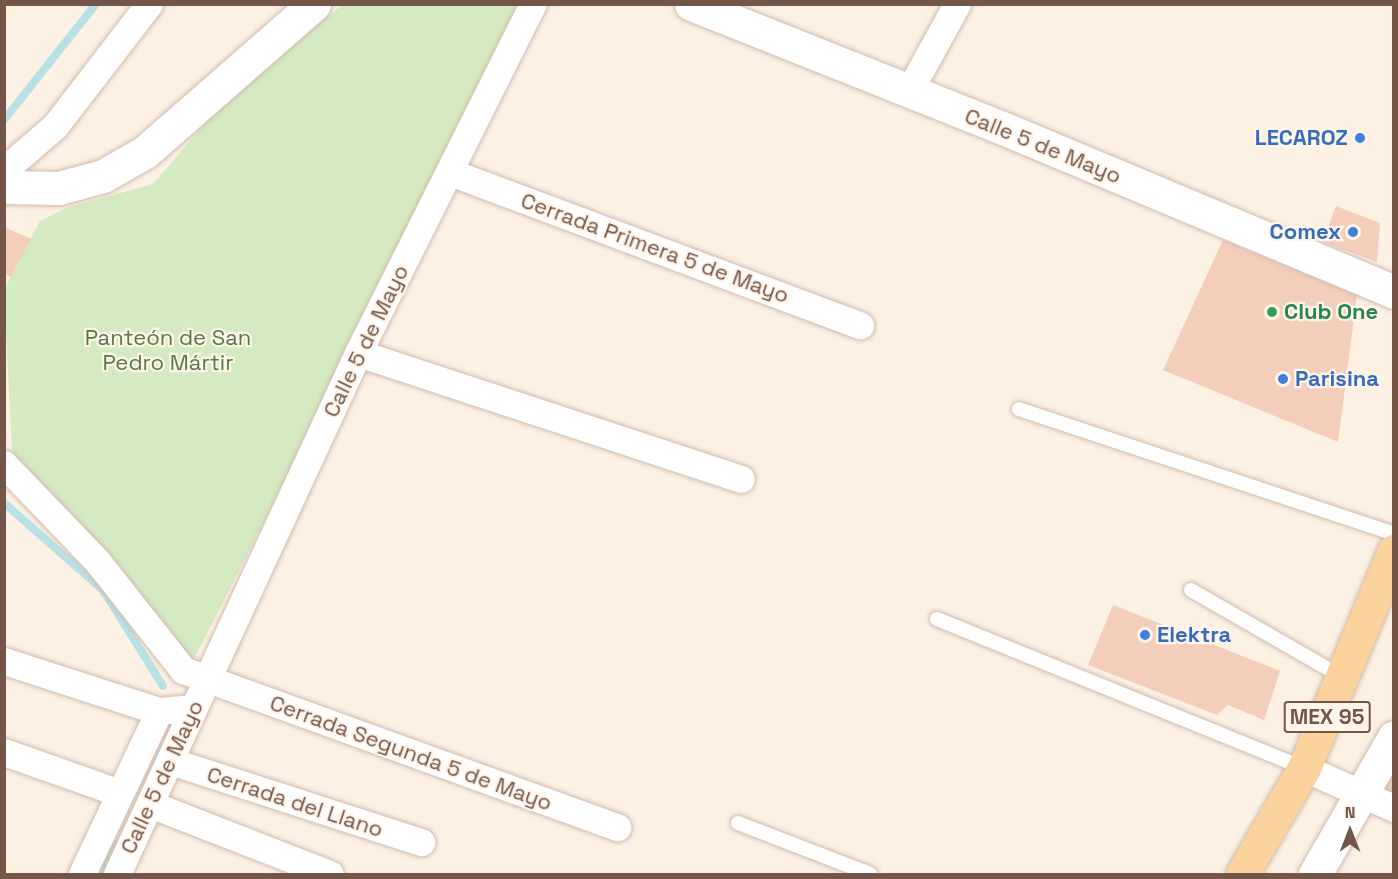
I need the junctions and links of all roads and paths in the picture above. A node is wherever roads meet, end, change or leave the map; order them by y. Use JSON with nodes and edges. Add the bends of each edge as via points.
{"nodes":[{"id":1,"x":149,"y":4,"type":"edge"},
{"id":2,"x":314,"y":4,"type":"edge"},
{"id":3,"x":533,"y":4,"type":"edge"},
{"id":4,"x":691,"y":4,"type":"edge"},
{"id":5,"x":957,"y":4,"type":"edge"},
{"id":6,"x":909,"y":91,"type":"junction"},
{"id":7,"x":450,"y":172,"type":"junction"},
{"id":8,"x":9,"y":182,"type":"edge"},
{"id":9,"x":1394,"y":292,"type":"edge"},
{"id":10,"x":860,"y":325,"type":"dead end"},
{"id":11,"x":358,"y":353,"type":"junction"},
{"id":12,"x":1019,"y":409,"type":"dead end"},
{"id":13,"x":4,"y":464,"type":"edge"},
{"id":14,"x":741,"y":479,"type":"dead end"},
{"id":15,"x":1394,"y":534,"type":"edge"},
{"id":16,"x":1394,"y":551,"type":"edge"},
{"id":17,"x":1191,"y":590,"type":"dead end"},
{"id":18,"x":937,"y":619,"type":"dead end"},
{"id":19,"x":4,"y":661,"type":"edge"},
{"id":20,"x":1344,"y":678,"type":"junction"},
{"id":21,"x":206,"y":680,"type":"junction"},
{"id":22,"x":194,"y":708,"type":"junction"},
{"id":23,"x":159,"y":711,"type":"junction"},
{"id":24,"x":1394,"y":737,"type":"edge"},
{"id":25,"x":4,"y":752,"type":"edge"},
{"id":26,"x":170,"y":761,"type":"junction"},
{"id":27,"x":1304,"y":768,"type":"junction"},
{"id":28,"x":120,"y":793,"type":"junction"},
{"id":29,"x":1360,"y":795,"type":"junction"},
{"id":30,"x":150,"y":804,"type":"junction"},
{"id":31,"x":1394,"y":808,"type":"edge"},
{"id":32,"x":738,"y":823,"type":"dead end"},
{"id":33,"x":616,"y":827,"type":"dead end"},
{"id":34,"x":421,"y":842,"type":"dead end"},
{"id":35,"x":82,"y":874,"type":"edge"},
{"id":36,"x":117,"y":874,"type":"edge"},
{"id":37,"x":330,"y":874,"type":"edge"},
{"id":38,"x":870,"y":874,"type":"edge"},
{"id":39,"x":1242,"y":874,"type":"edge"},
{"id":40,"x":1315,"y":874,"type":"edge"}],
"edges":[{"from":1,"to":8,"type":"street"},
{"from":2,"to":8,"type":"street","via":[[145,152],[103,176],[59,188]]},
{"from":3,"to":7,"type":"street","name":"Calle 5 de Mayo"},
{"from":4,"to":6,"type":"street","name":"Calle 5 de Mayo"},
{"from":5,"to":6,"type":"street"},
{"from":6,"to":9,"type":"street","name":"Calle 5 de Mayo"},
{"from":7,"to":10,"type":"street","name":"Cerrada Primera 5 de Mayo"},
{"from":7,"to":11,"type":"street","name":"Calle 5 de Mayo"},
{"from":11,"to":14,"type":"street"},
{"from":11,"to":21,"type":"street","name":"Calle 5 de Mayo"},
{"from":12,"to":15,"type":"lane"},
{"from":13,"to":21,"type":"street","name":"Calle 5 de Mayo","via":[[97,561],[183,670]]},
{"from":16,"to":20,"type":"main road","number":"MEX 95"},
{"from":17,"to":20,"type":"lane"},
{"from":18,"to":27,"type":"lane"},
{"from":19,"to":23,"type":"street"},
{"from":20,"to":27,"type":"main road","number":"MEX 95"},
{"from":21,"to":22,"type":"street","name":"Calle 5 de Mayo"},
{"from":21,"to":33,"type":"street","name":"Cerrada Segunda 5 de Mayo"},
{"from":22,"to":23,"type":"street"},
{"from":22,"to":26,"type":"street","name":"Calle 5 de Mayo"},
{"from":23,"to":28,"type":"street"},
{"from":24,"to":29,"type":"street"},
{"from":25,"to":28,"type":"street"},
{"from":26,"to":30,"type":"street","name":"Calle 5 de Mayo"},
{"from":26,"to":34,"type":"street","name":"Cerrada del Llano"},
{"from":27,"to":29,"type":"street"},
{"from":27,"to":39,"type":"main road","number":"MEX 95"},
{"from":28,"to":35,"type":"street"},
{"from":29,"to":31,"type":"street"},
{"from":29,"to":40,"type":"street"},
{"from":30,"to":36,"type":"street","name":"Calle 5 de Mayo"},
{"from":30,"to":37,"type":"street"},
{"from":32,"to":38,"type":"lane"}]}
